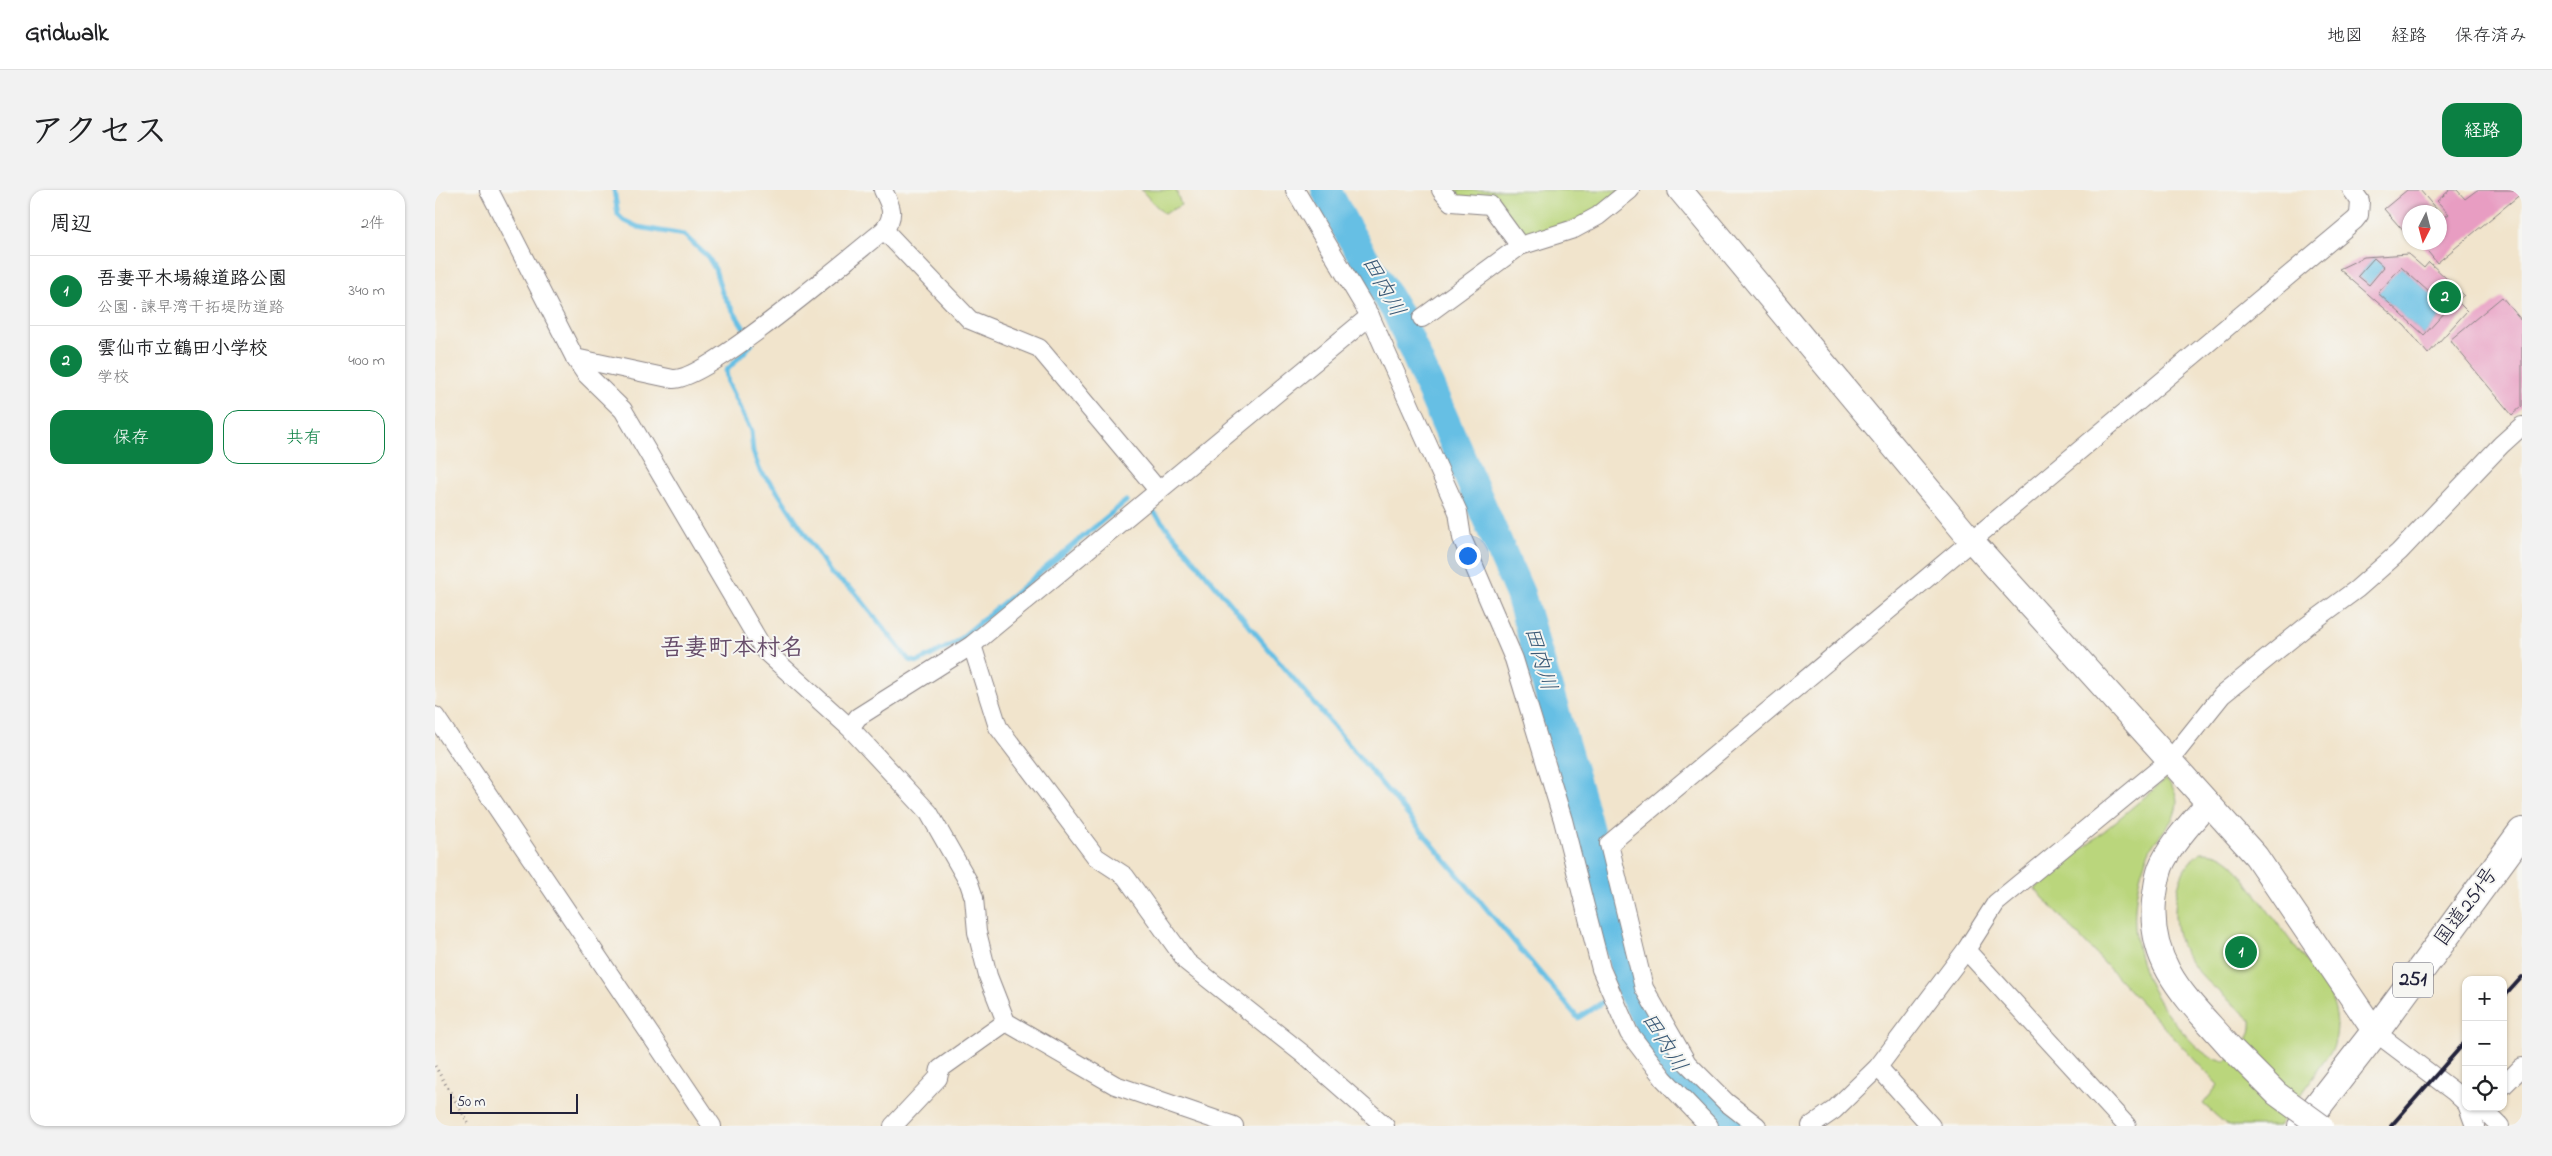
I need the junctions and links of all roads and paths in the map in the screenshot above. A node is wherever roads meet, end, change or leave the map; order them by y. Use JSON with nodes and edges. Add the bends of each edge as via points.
{"nodes":[{"id":1,"x":489,"y":190,"type":"edge"},
{"id":2,"x":883,"y":190,"type":"edge"},
{"id":3,"x":1295,"y":190,"type":"edge"},
{"id":4,"x":1441,"y":190,"type":"edge"},
{"id":5,"x":1630,"y":190,"type":"edge"},
{"id":6,"x":1679,"y":190,"type":"edge"},
{"id":7,"x":2352,"y":190,"type":"edge"},
{"id":8,"x":884,"y":230,"type":"junction"},
{"id":9,"x":1520,"y":246,"type":"junction"},
{"id":10,"x":1370,"y":316,"type":"junction"},
{"id":11,"x":1422,"y":318,"type":"dead end"},
{"id":12,"x":575,"y":358,"type":"junction"},
{"id":13,"x":2522,"y":426,"type":"edge"},
{"id":14,"x":1158,"y":490,"type":"junction"},
{"id":15,"x":1971,"y":540,"type":"junction"},
{"id":16,"x":972,"y":645,"type":"junction"},
{"id":17,"x":435,"y":716,"type":"edge"},
{"id":18,"x":850,"y":728,"type":"junction"},
{"id":19,"x":2170,"y":760,"type":"junction"},
{"id":20,"x":2208,"y":803,"type":"junction"},
{"id":21,"x":2522,"y":832,"type":"edge"},
{"id":22,"x":1967,"y":950,"type":"junction"},
{"id":23,"x":1006,"y":1022,"type":"junction"},
{"id":24,"x":2375,"y":1032,"type":"junction"},
{"id":25,"x":435,"y":1066,"type":"edge"},
{"id":26,"x":1877,"y":1067,"type":"junction"},
{"id":27,"x":2522,"y":1067,"type":"edge"},
{"id":28,"x":2507,"y":1082,"type":"edge"},
{"id":29,"x":2462,"y":1100,"type":"edge"},
{"id":30,"x":2474,"y":1111,"type":"edge"},
{"id":31,"x":1208,"y":1122,"type":"edge"},
{"id":32,"x":470,"y":1126,"type":"edge"},
{"id":33,"x":711,"y":1126,"type":"edge"},
{"id":34,"x":893,"y":1126,"type":"edge"},
{"id":35,"x":1234,"y":1126,"type":"edge"},
{"id":36,"x":1385,"y":1126,"type":"edge"},
{"id":37,"x":1709,"y":1126,"type":"edge"},
{"id":38,"x":1757,"y":1126,"type":"edge"},
{"id":39,"x":1811,"y":1126,"type":"edge"},
{"id":40,"x":1931,"y":1126,"type":"edge"},
{"id":41,"x":2127,"y":1126,"type":"edge"},
{"id":42,"x":2302,"y":1126,"type":"edge"},
{"id":43,"x":2321,"y":1126,"type":"edge"},
{"id":44,"x":2500,"y":1126,"type":"edge"}],
"edges":[{"from":1,"to":12,"type":"street"},
{"from":2,"to":8,"type":"street","via":[[893,215]]},
{"from":3,"to":10,"type":"street"},
{"from":4,"to":9,"type":"street","via":[[1451,202],[1490,205]]},
{"from":5,"to":9,"type":"street","via":[[1598,216],[1574,229]]},
{"from":6,"to":15,"type":"street"},
{"from":7,"to":15,"type":"street","via":[[2360,200],[2359,215],[2355,220]]},
{"from":8,"to":12,"type":"street","via":[[757,332],[687,378],[673,379]]},
{"from":8,"to":14,"type":"street","via":[[970,320],[1039,348]]},
{"from":9,"to":11,"type":"street"},
{"from":10,"to":14,"type":"street"},
{"from":10,"to":37,"type":"street","via":[[1458,512],[1462,538],[1515,659],[1563,820],[1601,970],[1629,1033],[1664,1078]]},
{"from":12,"to":18,"type":"street","via":[[585,373],[623,410],[764,650]]},
{"from":13,"to":19,"type":"street","via":[[2399,552],[2222,696]]},
{"from":14,"to":16,"type":"street"},
{"from":15,"to":19,"type":"street"},
{"from":15,"to":38,"type":"street","via":[[1609,844],[1644,988],[1687,1063],[1726,1102]]},
{"from":16,"to":18,"type":"street","via":[[858,717]]},
{"from":16,"to":36,"type":"street","via":[[998,726],[1096,857],[1125,876],[1187,962],[1303,1054]]},
{"from":17,"to":33,"type":"street"},
{"from":18,"to":23,"type":"street","via":[[929,813],[969,883],[988,976]]},
{"from":19,"to":20,"type":"street"},
{"from":19,"to":22,"type":"street","via":[[1996,903]]},
{"from":20,"to":24,"type":"street","via":[[2256,856]]},
{"from":20,"to":43,"type":"street","bridge":true,"via":[[2175,842],[2163,862],[2153,914],[2163,963],[2180,990],[2231,1048],[2277,1094]]},
{"from":21,"to":24,"type":"highway","name":"国道251号","number":"251"},
{"from":22,"to":26,"type":"street"},
{"from":22,"to":41,"type":"street"},
{"from":23,"to":31,"type":"street","via":[[1115,1085]]},
{"from":23,"to":34,"type":"street","via":[[941,1069],[938,1078]]},
{"from":24,"to":29,"type":"street"},
{"from":24,"to":42,"type":"highway","name":"国道251号","number":"251"},
{"from":25,"to":32,"type":"path"},
{"from":26,"to":39,"type":"street","via":[[1834,1110]]},
{"from":26,"to":40,"type":"street"},
{"from":27,"to":28,"type":"street"},
{"from":30,"to":44,"type":"street"},
{"from":31,"to":35,"type":"street"}]}
